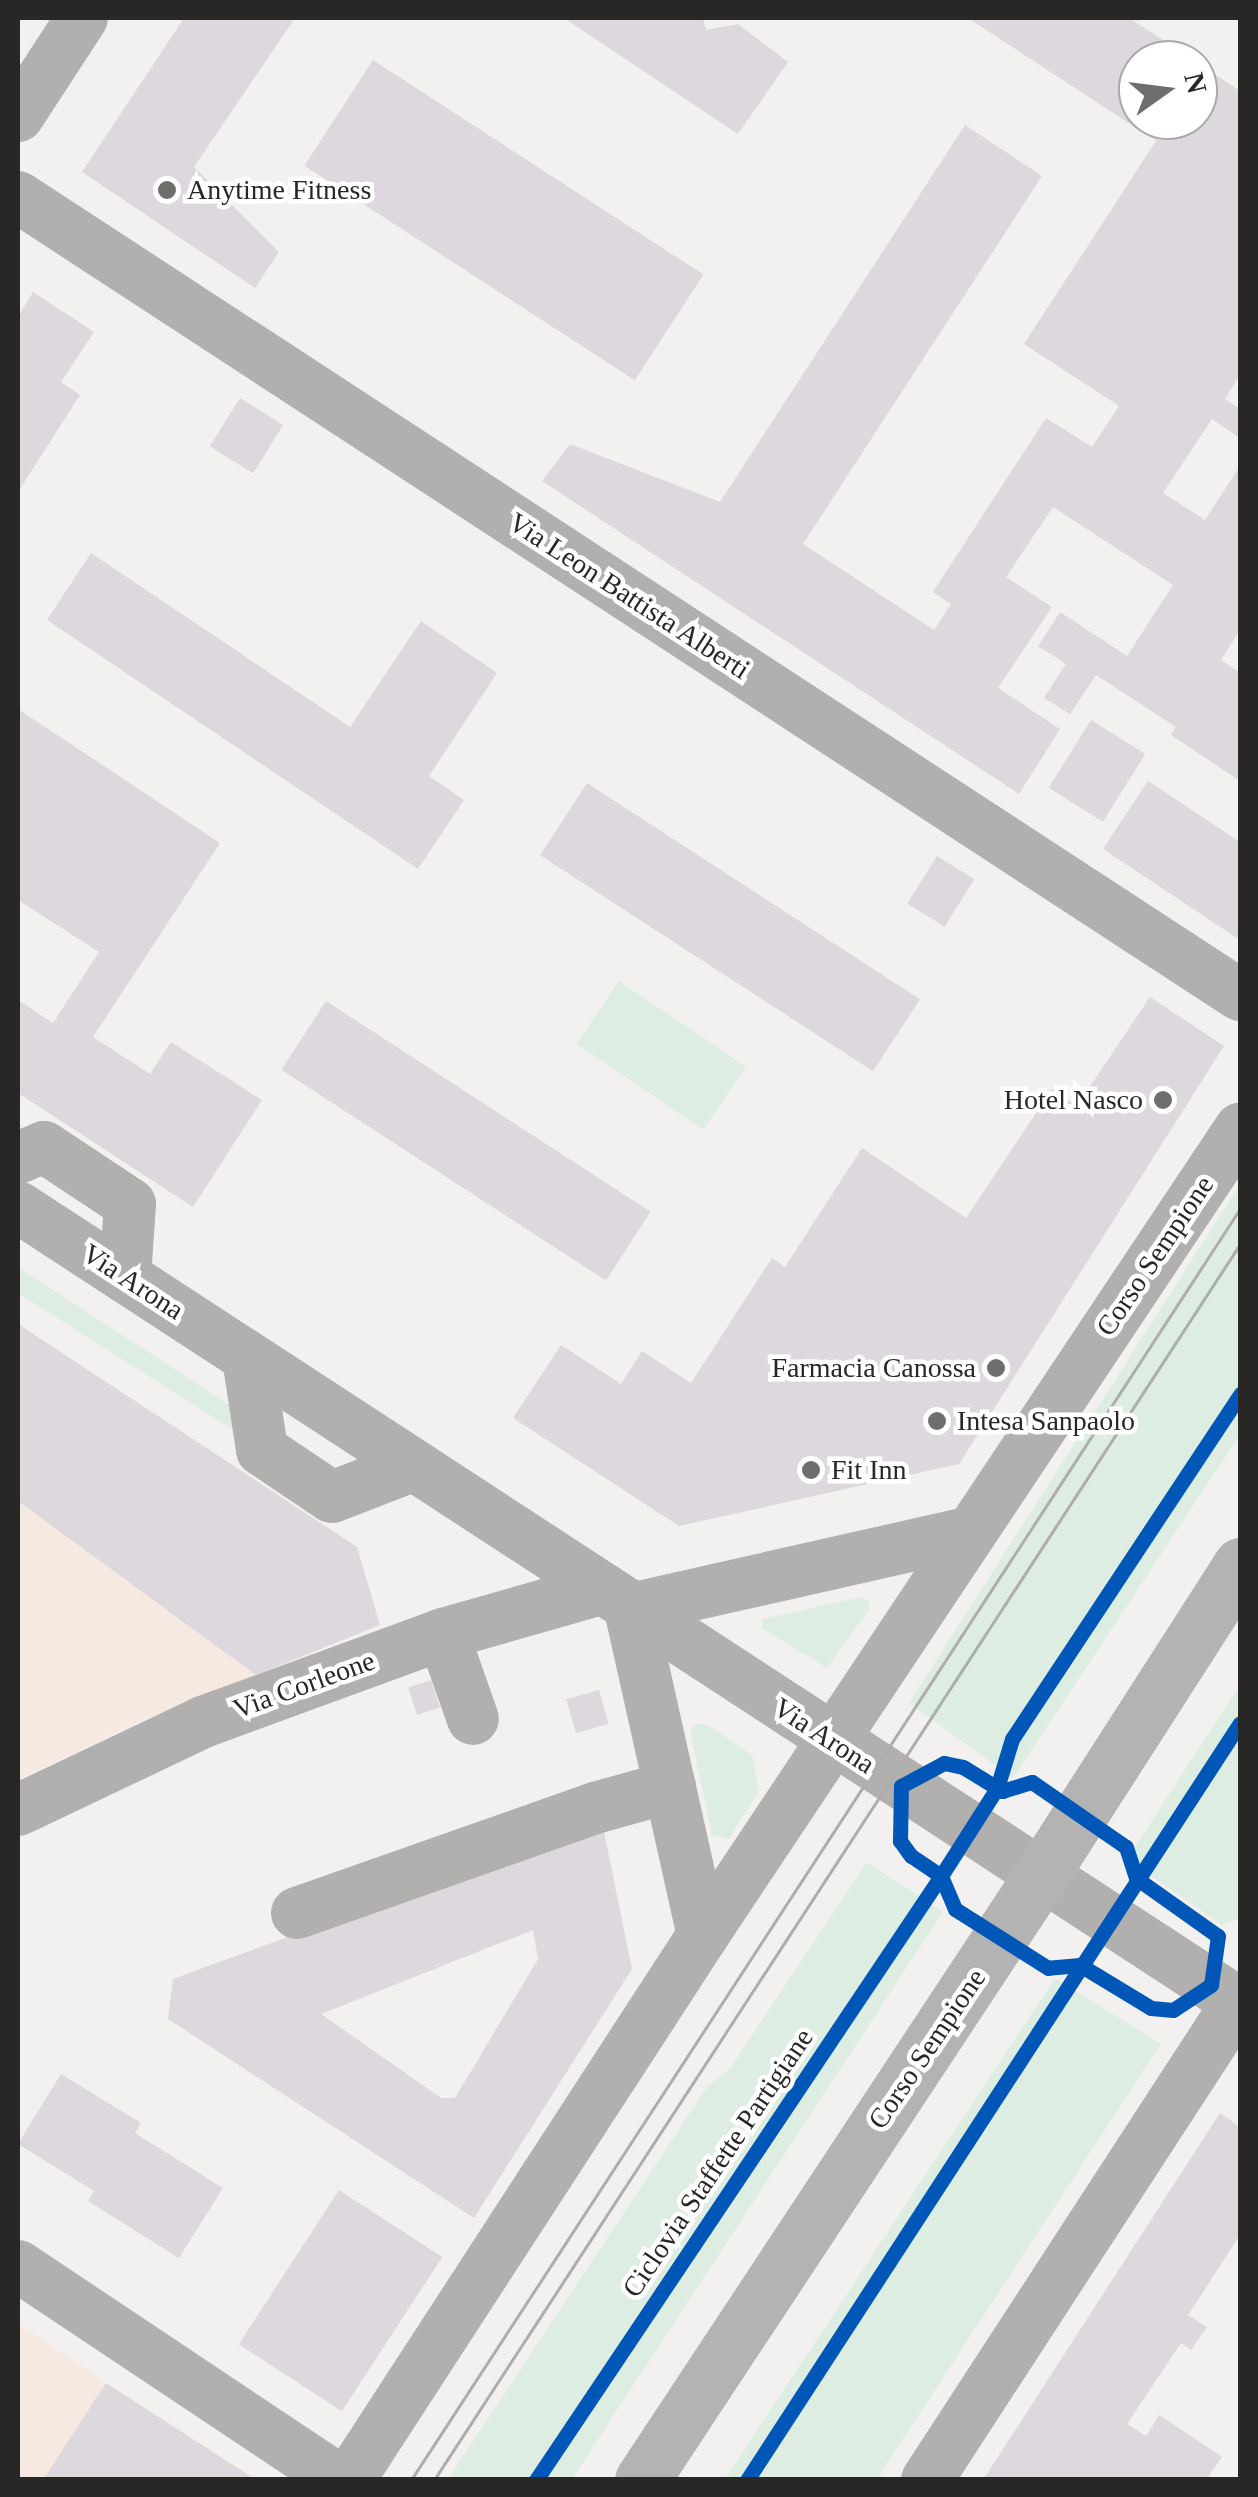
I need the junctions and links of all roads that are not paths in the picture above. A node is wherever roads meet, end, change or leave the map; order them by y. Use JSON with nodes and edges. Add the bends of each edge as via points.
{"nodes":[{"id":1,"x":82,"y":18,"type":"edge"},
{"id":2,"x":18,"y":116,"type":"edge"},
{"id":3,"x":18,"y":197,"type":"edge"},
{"id":4,"x":1240,"y":996,"type":"edge"},
{"id":5,"x":1240,"y":1128,"type":"edge"},
{"id":6,"x":18,"y":1158,"type":"edge"},
{"id":7,"x":18,"y":1207,"type":"edge"},
{"id":8,"x":125,"y":1277,"type":"junction"},
{"id":9,"x":248,"y":1358,"type":"junction"},
{"id":10,"x":412,"y":1466,"type":"junction"},
{"id":11,"x":968,"y":1532,"type":"junction"},
{"id":12,"x":1240,"y":1565,"type":"edge"},
{"id":13,"x":616,"y":1599,"type":"junction"},
{"id":14,"x":444,"y":1634,"type":"junction"},
{"id":15,"x":473,"y":1719,"type":"dead end"},
{"id":16,"x":833,"y":1742,"type":"junction"},
{"id":17,"x":670,"y":1787,"type":"junction"},
{"id":18,"x":18,"y":1810,"type":"edge"},
{"id":19,"x":1040,"y":1878,"type":"junction"},
{"id":20,"x":297,"y":1913,"type":"dead end"},
{"id":21,"x":703,"y":1935,"type":"junction"},
{"id":22,"x":1240,"y":2002,"type":"edge"},
{"id":23,"x":18,"y":2266,"type":"edge"},
{"id":24,"x":339,"y":2480,"type":"edge"},
{"id":25,"x":349,"y":2480,"type":"edge"},
{"id":26,"x":642,"y":2480,"type":"edge"},
{"id":27,"x":927,"y":2480,"type":"edge"}],
"edges":[{"from":1,"to":2,"type":"street"},
{"from":3,"to":4,"type":"street","name":"Via Leon Battista Alberti"},
{"from":5,"to":11,"type":"street","name":"Corso Sempione"},
{"from":6,"to":8,"type":"street","via":[[44,1147],[130,1204]]},
{"from":7,"to":8,"type":"street","name":"Via Arona"},
{"from":8,"to":9,"type":"street","name":"Via Arona"},
{"from":9,"to":10,"type":"street","name":"Via Arona"},
{"from":9,"to":10,"type":"street","via":[[262,1450],[332,1497]]},
{"from":10,"to":13,"type":"street","name":"Via Arona"},
{"from":11,"to":13,"type":"street"},
{"from":11,"to":16,"type":"street","name":"Corso Sempione"},
{"from":12,"to":19,"type":"main road","name":"Corso Sempione"},
{"from":13,"to":14,"type":"street","name":"Via Corleone"},
{"from":13,"to":16,"type":"street","name":"Via Arona"},
{"from":13,"to":17,"type":"street"},
{"from":14,"to":15,"type":"street"},
{"from":14,"to":18,"type":"street","name":"Via Corleone","via":[[203,1722]]},
{"from":16,"to":19,"type":"street","name":"Via Arona"},
{"from":16,"to":21,"type":"street","name":"Corso Sempione"},
{"from":17,"to":20,"type":"street"},
{"from":17,"to":21,"type":"street"},
{"from":19,"to":22,"type":"street","name":"Via Arona"},
{"from":19,"to":26,"type":"main road","name":"Corso Sempione"},
{"from":21,"to":25,"type":"street","name":"Corso Sempione"},
{"from":22,"to":27,"type":"street"},
{"from":23,"to":24,"type":"street"}]}
